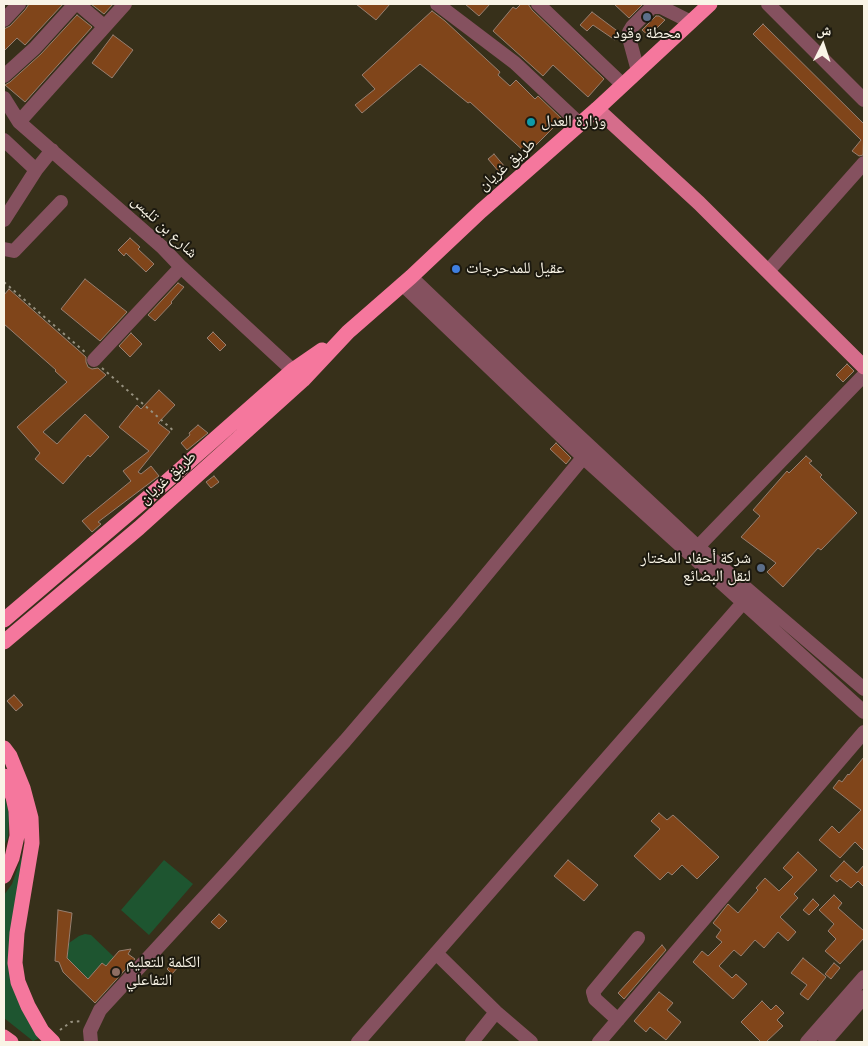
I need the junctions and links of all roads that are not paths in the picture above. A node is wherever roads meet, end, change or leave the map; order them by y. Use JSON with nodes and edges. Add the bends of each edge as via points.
{"nodes":[{"id":1,"x":19,"y":4,"type":"edge"},
{"id":2,"x":77,"y":4,"type":"edge"},
{"id":3,"x":125,"y":4,"type":"edge"},
{"id":4,"x":437,"y":4,"type":"edge"},
{"id":5,"x":538,"y":4,"type":"edge"},
{"id":6,"x":768,"y":4,"type":"edge"},
{"id":7,"x":704,"y":5,"type":"edge"},
{"id":8,"x":4,"y":20,"type":"edge"},
{"id":9,"x":691,"y":22,"type":"junction"},
{"id":10,"x":104,"y":26,"type":"junction"},
{"id":11,"x":638,"y":71,"type":"junction"},
{"id":12,"x":4,"y":76,"type":"edge"},
{"id":13,"x":623,"y":85,"type":"junction"},
{"id":14,"x":4,"y":98,"type":"edge"},
{"id":15,"x":864,"y":100,"type":"edge"},
{"id":16,"x":597,"y":110,"type":"junction"},
{"id":17,"x":19,"y":122,"type":"junction"},
{"id":18,"x":580,"y":124,"type":"junction"},
{"id":19,"x":4,"y":140,"type":"edge"},
{"id":20,"x":52,"y":150,"type":"junction"},
{"id":21,"x":864,"y":163,"type":"edge"},
{"id":22,"x":36,"y":170,"type":"junction"},
{"id":23,"x":61,"y":202,"type":"dead end"},
{"id":24,"x":4,"y":220,"type":"edge"},
{"id":25,"x":4,"y":249,"type":"edge"},
{"id":26,"x":181,"y":267,"type":"junction"},
{"id":27,"x":768,"y":271,"type":"junction"},
{"id":28,"x":407,"y":281,"type":"junction"},
{"id":29,"x":94,"y":360,"type":"dead end"},
{"id":30,"x":864,"y":367,"type":"edge"},
{"id":31,"x":298,"y":375,"type":"junction"},
{"id":32,"x":864,"y":375,"type":"edge"},
{"id":33,"x":587,"y":453,"type":"junction"},
{"id":34,"x":694,"y":551,"type":"junction"},
{"id":35,"x":747,"y":598,"type":"junction"},
{"id":36,"x":4,"y":620,"type":"edge"},
{"id":37,"x":4,"y":642,"type":"edge"},
{"id":38,"x":864,"y":689,"type":"edge"},
{"id":39,"x":864,"y":712,"type":"edge"},
{"id":40,"x":864,"y":732,"type":"edge"},
{"id":41,"x":4,"y":748,"type":"edge"},
{"id":42,"x":4,"y":776,"type":"edge"},
{"id":43,"x":4,"y":876,"type":"edge"},
{"id":44,"x":638,"y":938,"type":"dead end"},
{"id":45,"x":436,"y":954,"type":"junction"},
{"id":46,"x":864,"y":977,"type":"edge"},
{"id":47,"x":864,"y":997,"type":"edge"},
{"id":48,"x":850,"y":1004,"type":"junction"},
{"id":49,"x":496,"y":1012,"type":"junction"},
{"id":50,"x":618,"y":1020,"type":"junction"},
{"id":51,"x":4,"y":1037,"type":"edge"},
{"id":52,"x":818,"y":1040,"type":"edge"},
{"id":53,"x":11,"y":1042,"type":"edge"},
{"id":54,"x":53,"y":1042,"type":"edge"},
{"id":55,"x":91,"y":1042,"type":"edge"},
{"id":56,"x":358,"y":1042,"type":"edge"},
{"id":57,"x":472,"y":1042,"type":"edge"},
{"id":58,"x":531,"y":1042,"type":"edge"},
{"id":59,"x":599,"y":1042,"type":"edge"}],
"edges":[{"from":1,"to":8,"type":"street"},
{"from":2,"to":10,"type":"street"},
{"from":2,"to":12,"type":"street"},
{"from":3,"to":10,"type":"street"},
{"from":4,"to":18,"type":"street","via":[[515,63]]},
{"from":5,"to":13,"type":"street"},
{"from":6,"to":15,"type":"street"},
{"from":7,"to":9,"type":"highway","name":"طريق غريان"},
{"from":9,"to":11,"type":"highway","name":"طريق غريان"},
{"from":9,"to":11,"type":"street","via":[[661,6],[652,7],[629,32]]},
{"from":10,"to":17,"type":"street"},
{"from":11,"to":13,"type":"highway","name":"طريق غريان"},
{"from":13,"to":16,"type":"highway","name":"طريق غريان"},
{"from":14,"to":17,"type":"street","name":"شارع بن تليس"},
{"from":16,"to":18,"type":"highway","name":"طريق غريان"},
{"from":16,"to":27,"type":"main road"},
{"from":17,"to":20,"type":"street","name":"شارع بن تليس"},
{"from":18,"to":28,"type":"highway","name":"طريق غريان"},
{"from":19,"to":22,"type":"street"},
{"from":20,"to":22,"type":"street"},
{"from":20,"to":26,"type":"street","name":"شارع بن تليس"},
{"from":21,"to":27,"type":"street"},
{"from":22,"to":24,"type":"street"},
{"from":23,"to":25,"type":"street","via":[[14,251]]},
{"from":26,"to":29,"type":"street"},
{"from":26,"to":31,"type":"street","name":"شارع بن تليس"},
{"from":27,"to":30,"type":"main road"},
{"from":28,"to":31,"type":"highway","name":"طريق غريان"},
{"from":28,"to":33,"type":"street"},
{"from":31,"to":36,"type":"highway","name":"طريق غريان"},
{"from":31,"to":37,"type":"highway","name":"طريق غريان","via":[[139,528]]},
{"from":32,"to":34,"type":"street"},
{"from":33,"to":34,"type":"street"},
{"from":33,"to":55,"type":"street","via":[[345,741],[100,1010],[90,1031]]},
{"from":34,"to":35,"type":"street"},
{"from":35,"to":38,"type":"street"},
{"from":35,"to":39,"type":"street"},
{"from":35,"to":45,"type":"street"},
{"from":40,"to":50,"type":"street"},
{"from":41,"to":54,"type":"highway","via":[[24,788],[31,818],[32,842],[16,933],[18,982],[42,1031]]},
{"from":42,"to":43,"type":"highway","via":[[13,797],[17,836]]},
{"from":44,"to":50,"type":"street","via":[[594,992],[595,999]]},
{"from":45,"to":49,"type":"street"},
{"from":45,"to":56,"type":"street"},
{"from":46,"to":48,"type":"street"},
{"from":47,"to":48,"type":"street"},
{"from":48,"to":52,"type":"street"},
{"from":49,"to":57,"type":"street"},
{"from":49,"to":58,"type":"street"},
{"from":50,"to":59,"type":"street"},
{"from":51,"to":53,"type":"highway"}]}
